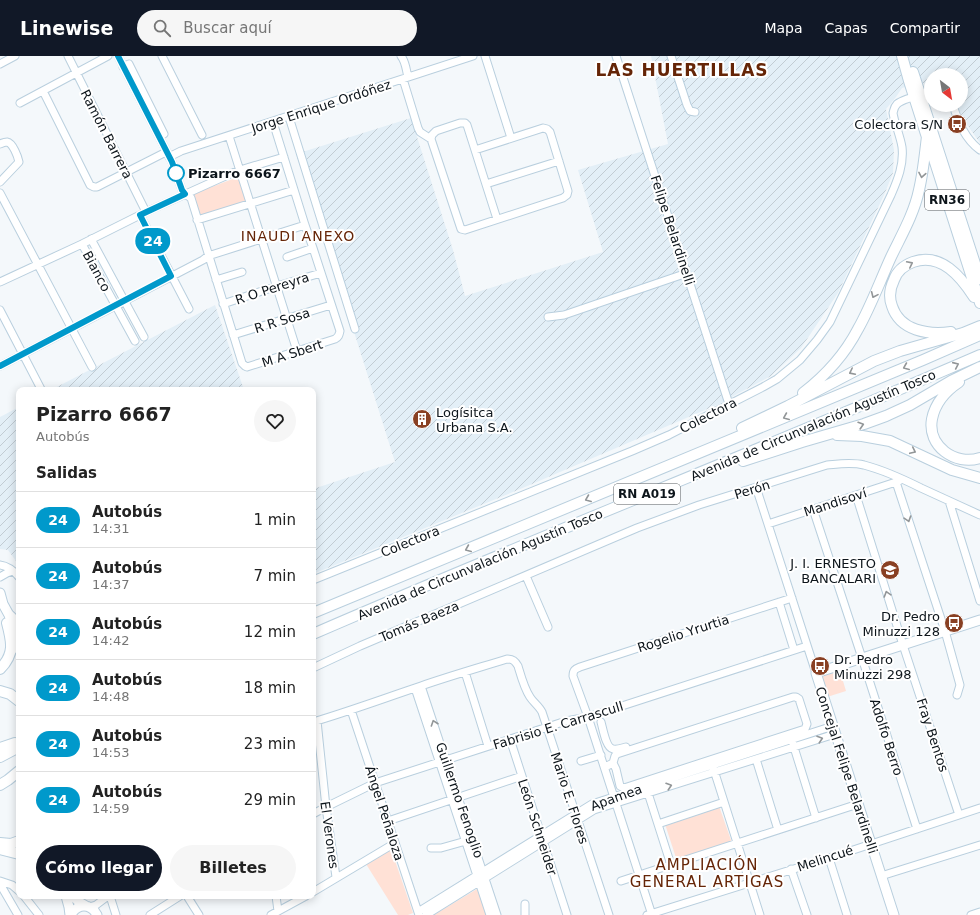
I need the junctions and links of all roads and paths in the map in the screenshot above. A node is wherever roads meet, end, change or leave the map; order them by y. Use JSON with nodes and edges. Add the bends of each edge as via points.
{"nodes":[{"id":1,"x":15,"y":56,"type":"edge"},
{"id":2,"x":68,"y":56,"type":"edge"},
{"id":3,"x":108,"y":56,"type":"edge"},
{"id":4,"x":118,"y":56,"type":"edge"},
{"id":5,"x":162,"y":56,"type":"edge"},
{"id":6,"x":167,"y":56,"type":"edge"},
{"id":7,"x":398,"y":56,"type":"edge"},
{"id":8,"x":401,"y":56,"type":"edge"},
{"id":9,"x":473,"y":56,"type":"edge"},
{"id":10,"x":485,"y":56,"type":"edge"},
{"id":11,"x":616,"y":56,"type":"edge"},
{"id":12,"x":671,"y":56,"type":"edge"},
{"id":13,"x":902,"y":56,"type":"edge"},
{"id":14,"x":908,"y":56,"type":"edge"},
{"id":15,"x":0,"y":64,"type":"edge"},
{"id":16,"x":123,"y":67,"type":"junction"},
{"id":17,"x":406,"y":68,"type":"junction"},
{"id":18,"x":77,"y":74,"type":"junction"},
{"id":19,"x":406,"y":78,"type":"junction"},
{"id":20,"x":44,"y":91,"type":"junction"},
{"id":21,"x":180,"y":92,"type":"junction"},
{"id":22,"x":922,"y":95,"type":"edge"},
{"id":23,"x":20,"y":103,"type":"dead end"},
{"id":24,"x":695,"y":112,"type":"dead end"},
{"id":25,"x":955,"y":112,"type":"edge"},
{"id":26,"x":289,"y":117,"type":"junction"},
{"id":27,"x":272,"y":122,"type":"junction"},
{"id":28,"x":164,"y":134,"type":"dead end"},
{"id":29,"x":202,"y":135,"type":"dead end"},
{"id":30,"x":229,"y":136,"type":"junction"},
{"id":31,"x":927,"y":136,"type":"junction"},
{"id":32,"x":511,"y":138,"type":"junction"},
{"id":33,"x":431,"y":139,"type":"junction"},
{"id":34,"x":0,"y":144,"type":"edge"},
{"id":35,"x":978,"y":146,"type":"edge"},
{"id":36,"x":475,"y":150,"type":"junction"},
{"id":37,"x":168,"y":154,"type":"junction"},
{"id":38,"x":284,"y":157,"type":"junction"},
{"id":39,"x":559,"y":161,"type":"junction"},
{"id":40,"x":240,"y":170,"type":"junction"},
{"id":41,"x":126,"y":172,"type":"junction"},
{"id":42,"x":0,"y":182,"type":"edge"},
{"id":43,"x":486,"y":184,"type":"junction"},
{"id":44,"x":294,"y":190,"type":"junction"},
{"id":45,"x":0,"y":194,"type":"edge"},
{"id":46,"x":185,"y":194,"type":"junction"},
{"id":47,"x":250,"y":204,"type":"junction"},
{"id":48,"x":143,"y":213,"type":"junction"},
{"id":49,"x":497,"y":219,"type":"junction"},
{"id":50,"x":197,"y":220,"type":"junction"},
{"id":51,"x":305,"y":225,"type":"junction"},
{"id":52,"x":261,"y":238,"type":"junction"},
{"id":53,"x":91,"y":239,"type":"junction"},
{"id":54,"x":82,"y":244,"type":"junction"},
{"id":55,"x":314,"y":248,"type":"junction"},
{"id":56,"x":208,"y":256,"type":"junction"},
{"id":57,"x":287,"y":258,"type":"dead end"},
{"id":58,"x":37,"y":264,"type":"junction"},
{"id":59,"x":242,"y":272,"type":"dead end"},
{"id":60,"x":321,"y":273,"type":"junction"},
{"id":61,"x":687,"y":273,"type":"junction"},
{"id":62,"x":171,"y":276,"type":"junction"},
{"id":63,"x":980,"y":279,"type":"edge"},
{"id":64,"x":216,"y":280,"type":"junction"},
{"id":65,"x":0,"y":282,"type":"edge"},
{"id":66,"x":277,"y":286,"type":"junction"},
{"id":67,"x":124,"y":301,"type":"junction"},
{"id":68,"x":224,"y":304,"type":"junction"},
{"id":69,"x":332,"y":305,"type":"junction"},
{"id":70,"x":980,"y":305,"type":"edge"},
{"id":71,"x":116,"y":306,"type":"junction"},
{"id":72,"x":189,"y":309,"type":"dead end"},
{"id":73,"x":0,"y":310,"type":"edge"},
{"id":74,"x":548,"y":317,"type":"dead end"},
{"id":75,"x":287,"y":318,"type":"junction"},
{"id":76,"x":980,"y":325,"type":"edge"},
{"id":77,"x":72,"y":329,"type":"junction"},
{"id":78,"x":355,"y":329,"type":"dead end"},
{"id":79,"x":234,"y":335,"type":"junction"},
{"id":80,"x":980,"y":335,"type":"edge"},
{"id":81,"x":144,"y":337,"type":"dead end"},
{"id":82,"x":135,"y":341,"type":"dead end"},
{"id":83,"x":297,"y":351,"type":"junction"},
{"id":84,"x":23,"y":354,"type":"junction"},
{"id":85,"x":980,"y":355,"type":"edge"},
{"id":86,"x":0,"y":366,"type":"edge"},
{"id":87,"x":92,"y":367,"type":"dead end"},
{"id":88,"x":980,"y":368,"type":"edge"},
{"id":89,"x":40,"y":387,"type":"edge"},
{"id":90,"x":729,"y":404,"type":"junction"},
{"id":91,"x":777,"y":411,"type":"junction"},
{"id":92,"x":821,"y":436,"type":"junction"},
{"id":93,"x":980,"y":458,"type":"edge"},
{"id":94,"x":690,"y":476,"type":"junction"},
{"id":95,"x":980,"y":478,"type":"edge"},
{"id":96,"x":899,"y":480,"type":"junction"},
{"id":97,"x":614,"y":488,"type":"junction"},
{"id":98,"x":756,"y":488,"type":"junction"},
{"id":99,"x":856,"y":495,"type":"junction"},
{"id":100,"x":949,"y":501,"type":"junction"},
{"id":101,"x":813,"y":509,"type":"junction"},
{"id":102,"x":980,"y":515,"type":"edge"},
{"id":103,"x":768,"y":524,"type":"junction"},
{"id":104,"x":0,"y":565,"type":"edge"},
{"id":105,"x":13,"y":571,"type":"junction"},
{"id":106,"x":16,"y":574,"type":"edge"},
{"id":107,"x":526,"y":576,"type":"junction"},
{"id":108,"x":0,"y":577,"type":"edge"},
{"id":109,"x":316,"y":579,"type":"edge"},
{"id":110,"x":0,"y":593,"type":"edge"},
{"id":111,"x":792,"y":598,"type":"junction"},
{"id":112,"x":980,"y":601,"type":"edge"},
{"id":113,"x":779,"y":602,"type":"junction"},
{"id":114,"x":0,"y":609,"type":"edge"},
{"id":115,"x":316,"y":612,"type":"edge"},
{"id":116,"x":9,"y":619,"type":"junction"},
{"id":117,"x":980,"y":620,"type":"edge"},
{"id":118,"x":16,"y":623,"type":"edge"},
{"id":119,"x":548,"y":627,"type":"dead end"},
{"id":120,"x":16,"y":629,"type":"edge"},
{"id":121,"x":945,"y":631,"type":"junction"},
{"id":122,"x":316,"y":632,"type":"edge"},
{"id":123,"x":16,"y":641,"type":"edge"},
{"id":124,"x":903,"y":645,"type":"junction"},
{"id":125,"x":807,"y":646,"type":"junction"},
{"id":126,"x":794,"y":650,"type":"junction"},
{"id":127,"x":862,"y":658,"type":"junction"},
{"id":128,"x":316,"y":667,"type":"edge"},
{"id":129,"x":0,"y":669,"type":"edge"},
{"id":130,"x":465,"y":672,"type":"junction"},
{"id":131,"x":816,"y":673,"type":"junction"},
{"id":132,"x":418,"y":687,"type":"junction"},
{"id":133,"x":0,"y":691,"type":"edge"},
{"id":134,"x":957,"y":695,"type":"dead end"},
{"id":135,"x":16,"y":699,"type":"edge"},
{"id":136,"x":352,"y":710,"type":"junction"},
{"id":137,"x":731,"y":712,"type":"dead end"},
{"id":138,"x":588,"y":717,"type":"junction"},
{"id":139,"x":316,"y":721,"type":"edge"},
{"id":140,"x":601,"y":722,"type":"dead end"},
{"id":141,"x":547,"y":727,"type":"junction"},
{"id":142,"x":316,"y":729,"type":"edge"},
{"id":143,"x":834,"y":730,"type":"junction"},
{"id":144,"x":510,"y":739,"type":"junction"},
{"id":145,"x":16,"y":742,"type":"edge"},
{"id":146,"x":793,"y":743,"type":"junction"},
{"id":147,"x":608,"y":745,"type":"junction"},
{"id":148,"x":488,"y":746,"type":"junction"},
{"id":149,"x":0,"y":748,"type":"edge"},
{"id":150,"x":598,"y":748,"type":"junction"},
{"id":151,"x":16,"y":749,"type":"edge"},
{"id":152,"x":601,"y":755,"type":"junction"},
{"id":153,"x":0,"y":757,"type":"edge"},
{"id":154,"x":756,"y":759,"type":"junction"},
{"id":155,"x":443,"y":761,"type":"junction"},
{"id":156,"x":581,"y":761,"type":"dead end"},
{"id":157,"x":613,"y":763,"type":"junction"},
{"id":158,"x":605,"y":767,"type":"junction"},
{"id":159,"x":714,"y":769,"type":"junction"},
{"id":160,"x":16,"y":771,"type":"edge"},
{"id":161,"x":16,"y":773,"type":"edge"},
{"id":162,"x":522,"y":776,"type":"junction"},
{"id":163,"x":0,"y":779,"type":"edge"},
{"id":164,"x":375,"y":783,"type":"junction"},
{"id":165,"x":0,"y":785,"type":"edge"},
{"id":166,"x":648,"y":793,"type":"junction"},
{"id":167,"x":455,"y":798,"type":"junction"},
{"id":168,"x":615,"y":800,"type":"junction"},
{"id":169,"x":724,"y":802,"type":"junction"},
{"id":170,"x":858,"y":804,"type":"junction"},
{"id":171,"x":326,"y":807,"type":"junction"},
{"id":172,"x":980,"y":808,"type":"edge"},
{"id":173,"x":316,"y":812,"type":"edge"},
{"id":174,"x":959,"y":815,"type":"junction"},
{"id":175,"x":577,"y":817,"type":"junction"},
{"id":176,"x":816,"y":818,"type":"junction"},
{"id":177,"x":388,"y":821,"type":"junction"},
{"id":178,"x":658,"y":824,"type":"junction"},
{"id":179,"x":917,"y":829,"type":"junction"},
{"id":180,"x":778,"y":830,"type":"junction"},
{"id":181,"x":542,"y":839,"type":"junction"},
{"id":182,"x":466,"y":841,"type":"junction"},
{"id":183,"x":0,"y":843,"type":"edge"},
{"id":184,"x":16,"y":843,"type":"edge"},
{"id":185,"x":395,"y":843,"type":"junction"},
{"id":186,"x":737,"y":843,"type":"junction"},
{"id":187,"x":871,"y":843,"type":"junction"},
{"id":188,"x":980,"y":845,"type":"edge"},
{"id":189,"x":431,"y":848,"type":"dead end"},
{"id":190,"x":0,"y":849,"type":"edge"},
{"id":191,"x":16,"y":853,"type":"edge"},
{"id":192,"x":829,"y":858,"type":"junction"},
{"id":193,"x":671,"y":865,"type":"junction"},
{"id":194,"x":791,"y":869,"type":"junction"},
{"id":195,"x":640,"y":875,"type":"junction"},
{"id":196,"x":882,"y":876,"type":"junction"},
{"id":197,"x":336,"y":877,"type":"junction"},
{"id":198,"x":481,"y":877,"type":"junction"},
{"id":199,"x":621,"y":880,"type":"dead end"},
{"id":200,"x":0,"y":881,"type":"edge"},
{"id":201,"x":749,"y":882,"type":"junction"},
{"id":202,"x":0,"y":884,"type":"edge"},
{"id":203,"x":16,"y":888,"type":"edge"},
{"id":204,"x":316,"y":890,"type":"edge"},
{"id":205,"x":26,"y":899,"type":"edge"},
{"id":206,"x":67,"y":899,"type":"edge"},
{"id":207,"x":76,"y":899,"type":"edge"},
{"id":208,"x":104,"y":899,"type":"edge"},
{"id":209,"x":105,"y":899,"type":"edge"},
{"id":210,"x":108,"y":899,"type":"edge"},
{"id":211,"x":175,"y":899,"type":"edge"},
{"id":212,"x":189,"y":899,"type":"edge"},
{"id":213,"x":276,"y":899,"type":"edge"},
{"id":214,"x":300,"y":899,"type":"edge"},
{"id":215,"x":525,"y":904,"type":"dead end"},
{"id":216,"x":88,"y":906,"type":"junction"},
{"id":217,"x":278,"y":911,"type":"junction"},
{"id":218,"x":980,"y":912,"type":"edge"},
{"id":219,"x":419,"y":913,"type":"edge"},
{"id":220,"x":97,"y":914,"type":"edge"},
{"id":221,"x":650,"y":914,"type":"edge"},
{"id":222,"x":18,"y":915,"type":"edge"},
{"id":223,"x":39,"y":915,"type":"edge"},
{"id":224,"x":70,"y":915,"type":"edge"},
{"id":225,"x":116,"y":915,"type":"edge"},
{"id":226,"x":150,"y":915,"type":"edge"},
{"id":227,"x":199,"y":915,"type":"edge"},
{"id":228,"x":271,"y":915,"type":"edge"},
{"id":229,"x":426,"y":915,"type":"edge"},
{"id":230,"x":490,"y":915,"type":"edge"},
{"id":231,"x":498,"y":915,"type":"edge"},
{"id":232,"x":525,"y":915,"type":"edge"},
{"id":233,"x":567,"y":915,"type":"edge"},
{"id":234,"x":609,"y":915,"type":"edge"},
{"id":235,"x":760,"y":915,"type":"edge"},
{"id":236,"x":807,"y":915,"type":"edge"},
{"id":237,"x":848,"y":915,"type":"edge"},
{"id":238,"x":894,"y":915,"type":"edge"},
{"id":239,"x":971,"y":915,"type":"edge"}],
"edges":[{"from":1,"to":15,"type":"street"},
{"from":2,"to":18,"type":"street","name":"Ramón Barrera"},
{"from":3,"to":18,"type":"street"},
{"from":4,"to":16,"type":"street"},
{"from":5,"to":21,"type":"street"},
{"from":6,"to":21,"type":"street"},
{"from":7,"to":17,"type":"street","via":[[399,63]]},
{"from":8,"to":17,"type":"street"},
{"from":9,"to":19,"type":"street","name":"Jorge Enrique Ordóñez"},
{"from":10,"to":32,"type":"street"},
{"from":11,"to":61,"type":"street","name":"Felipe Belardinelli"},
{"from":12,"to":24,"type":"street","via":[[687,105]]},
{"from":13,"to":22,"type":"highway","number":"RN36"},
{"from":14,"to":22,"type":"highway","number":"RN36"},
{"from":16,"to":28,"type":"street","via":[[129,64]]},
{"from":16,"to":37,"type":"street"},
{"from":17,"to":19,"type":"street"},
{"from":18,"to":20,"type":"street"},
{"from":18,"to":41,"type":"street","name":"Ramón Barrera"},
{"from":19,"to":26,"type":"street","name":"Jorge Enrique Ordóñez"},
{"from":19,"to":33,"type":"street","via":[[418,128]]},
{"from":20,"to":23,"type":"street"},
{"from":20,"to":41,"type":"street","name":"Jorge Enrique Ordóñez","via":[[90,185],[97,187]]},
{"from":21,"to":29,"type":"street"},
{"from":22,"to":31,"type":"highway","number":"RN36"},
{"from":22,"to":63,"type":"highway","number":"RN36"},
{"from":22,"to":90,"type":"street","name":"Colectora","via":[[898,103],[894,108],[894,118],[902,146],[900,174],[830,322],[810,349],[789,370],[764,387]]},
{"from":25,"to":35,"type":"street","via":[[961,128]]},
{"from":26,"to":27,"type":"street","name":"Jorge Enrique Ordóñez"},
{"from":26,"to":78,"type":"street"},
{"from":27,"to":30,"type":"street","name":"Jorge Enrique Ordóñez"},
{"from":27,"to":38,"type":"street"},
{"from":30,"to":37,"type":"street","name":"Jorge Enrique Ordóñez"},
{"from":30,"to":40,"type":"street"},
{"from":31,"to":70,"type":"highway","number":"RN36"},
{"from":31,"to":91,"type":"highway","one_way":true,"via":[[923,170],[913,211],[858,329],[845,350],[822,377]]},
{"from":32,"to":36,"type":"street"},
{"from":32,"to":39,"type":"street","via":[[547,129]]},
{"from":33,"to":36,"type":"street","via":[[436,131],[465,123]]},
{"from":33,"to":49,"type":"street","via":[[461,229],[465,230]]},
{"from":34,"to":42,"type":"street","via":[[9,142],[19,162]]},
{"from":36,"to":43,"type":"street"},
{"from":37,"to":41,"type":"street","name":"Jorge Enrique Ordóñez"},
{"from":37,"to":46,"type":"street"},
{"from":38,"to":40,"type":"street"},
{"from":38,"to":44,"type":"street"},
{"from":39,"to":43,"type":"street"},
{"from":39,"to":49,"type":"street","via":[[568,191],[565,197]]},
{"from":40,"to":46,"type":"street"},
{"from":40,"to":47,"type":"street"},
{"from":41,"to":48,"type":"street","name":"Ramón Barrera"},
{"from":43,"to":49,"type":"street"},
{"from":44,"to":47,"type":"street"},
{"from":44,"to":51,"type":"street"},
{"from":45,"to":58,"type":"street"},
{"from":46,"to":48,"type":"street"},
{"from":46,"to":50,"type":"street","via":[[191,198]]},
{"from":47,"to":50,"type":"street"},
{"from":47,"to":52,"type":"street"},
{"from":48,"to":53,"type":"street"},
{"from":48,"to":62,"type":"street","name":"Ramón Barrera"},
{"from":50,"to":56,"type":"street"},
{"from":51,"to":52,"type":"street"},
{"from":51,"to":55,"type":"street"},
{"from":52,"to":56,"type":"street"},
{"from":52,"to":66,"type":"street"},
{"from":53,"to":54,"type":"street"},
{"from":53,"to":67,"type":"street"},
{"from":54,"to":58,"type":"street"},
{"from":54,"to":71,"type":"street","name":"Bianco"},
{"from":55,"to":57,"type":"street"},
{"from":55,"to":60,"type":"street"},
{"from":56,"to":62,"type":"street"},
{"from":56,"to":64,"type":"street"},
{"from":58,"to":65,"type":"street"},
{"from":58,"to":77,"type":"street"},
{"from":59,"to":64,"type":"street"},
{"from":60,"to":66,"type":"street","name":"R O Pereyra"},
{"from":60,"to":69,"type":"street"},
{"from":61,"to":74,"type":"street","via":[[564,315]]},
{"from":61,"to":90,"type":"street","name":"Felipe Belardinelli"},
{"from":62,"to":67,"type":"street"},
{"from":62,"to":72,"type":"street","name":"Ramón Barrera"},
{"from":64,"to":68,"type":"street"},
{"from":66,"to":68,"type":"street","name":"R O Pereyra"},
{"from":66,"to":75,"type":"street"},
{"from":67,"to":71,"type":"street"},
{"from":67,"to":81,"type":"street"},
{"from":68,"to":79,"type":"street"},
{"from":69,"to":75,"type":"street","name":"R R Sosa"},
{"from":69,"to":83,"type":"street","name":"M A Sbert","via":[[340,331],[339,336]]},
{"from":76,"to":70,"type":"highway","one_way":true,"via":[[942,333],[915,330],[896,315],[890,301],[890,291],[898,272],[907,264],[918,260],[935,261],[959,276]]},
{"from":71,"to":77,"type":"street"},
{"from":71,"to":82,"type":"street","name":"Bianco"},
{"from":73,"to":84,"type":"street"},
{"from":75,"to":79,"type":"street","name":"R R Sosa"},
{"from":75,"to":83,"type":"street"},
{"from":76,"to":91,"type":"highway","one_way":true,"via":[[874,361]]},
{"from":77,"to":84,"type":"street"},
{"from":77,"to":87,"type":"street"},
{"from":79,"to":83,"type":"street","name":"M A Sbert","via":[[245,366]]},
{"from":80,"to":97,"type":"highway","name":"Avenida de Circunvalación Agustín Tosco","number":"RN A019","one_way":true},
{"from":84,"to":86,"type":"street"},
{"from":84,"to":89,"type":"street"},
{"from":94,"to":85,"type":"highway","name":"Avenida de Circunvalación Agustín Tosco","number":"RN A019","one_way":true},
{"from":92,"to":88,"type":"highway","one_way":true,"via":[[891,414]]},
{"from":88,"to":93,"type":"highway","via":[[956,384],[943,397],[934,411],[931,425],[938,445],[948,454],[965,460]]},
{"from":90,"to":109,"type":"street","name":"Colectora","via":[[632,451]]},
{"from":91,"to":97,"type":"highway"},
{"from":92,"to":94,"type":"highway"},
{"from":92,"to":95,"type":"highway","one_way":true,"via":[[862,436],[890,441],[952,470]]},
{"from":94,"to":122,"type":"highway","name":"Avenida de Circunvalación Agustín Tosco","number":"RN A019"},
{"from":96,"to":98,"type":"street","name":"Perón","via":[[852,463],[813,469]]},
{"from":96,"to":99,"type":"street","name":"Mandisoví"},
{"from":96,"to":100,"type":"street","name":"Perón"},
{"from":96,"to":121,"type":"street","one_way":true},
{"from":97,"to":115,"type":"highway","name":"Avenida de Circunvalación Agustín Tosco","number":"RN A019","one_way":true},
{"from":98,"to":103,"type":"street","name":"Concejal Felipe Belardinelli"},
{"from":98,"to":107,"type":"street","name":"Perón","via":[[699,505]]},
{"from":99,"to":101,"type":"street","name":"Mandisoví"},
{"from":124,"to":99,"type":"street","name":"Fray Bentos","one_way":true},
{"from":100,"to":102,"type":"street","name":"Perón"},
{"from":100,"to":112,"type":"street"},
{"from":101,"to":103,"type":"street","name":"Mandisoví"},
{"from":101,"to":127,"type":"street","name":"Adolfo Berro"},
{"from":103,"to":111,"type":"street","name":"Concejal Felipe Belardinelli"},
{"from":104,"to":105,"type":"street","via":[[7,566]]},
{"from":105,"to":106,"type":"street"},
{"from":105,"to":108,"type":"street"},
{"from":107,"to":119,"type":"street"},
{"from":107,"to":128,"type":"street","name":"Tomás Baeza"},
{"from":110,"to":116,"type":"main road"},
{"from":111,"to":113,"type":"street","name":"Rogelio Yrurtia"},
{"from":111,"to":125,"type":"street","name":"Concejal Felipe Belardinelli"},
{"from":113,"to":126,"type":"street"},
{"from":113,"to":138,"type":"street","name":"Rogelio Yrurtia","via":[[574,670],[573,676]]},
{"from":114,"to":116,"type":"main road"},
{"from":116,"to":118,"type":"highway"},
{"from":116,"to":120,"type":"main road"},
{"from":116,"to":123,"type":"main road"},
{"from":116,"to":129,"type":"highway","via":[[12,647]]},
{"from":117,"to":121,"type":"main road"},
{"from":121,"to":124,"type":"main road"},
{"from":121,"to":134,"type":"street","via":[[960,685]]},
{"from":124,"to":127,"type":"main road"},
{"from":124,"to":174,"type":"street","name":"Fray Bentos"},
{"from":125,"to":126,"type":"street","name":"Fabrisio E. Carrascull"},
{"from":125,"to":131,"type":"street","name":"Concejal Felipe Belardinelli"},
{"from":126,"to":138,"type":"street","name":"Fabrisio E. Carrascull"},
{"from":127,"to":131,"type":"main road"},
{"from":127,"to":179,"type":"street","name":"Adolfo Berro"},
{"from":130,"to":132,"type":"street"},
{"from":130,"to":141,"type":"street","name":"Mario E. Flores","via":[[512,659],[516,662],[531,699],[540,708]]},
{"from":130,"to":148,"type":"street"},
{"from":131,"to":143,"type":"main road","name":"Concejal Felipe Belardinelli"},
{"from":132,"to":136,"type":"street"},
{"from":132,"to":155,"type":"street","name":"Guillermo Fenoglio"},
{"from":133,"to":135,"type":"highway"},
{"from":136,"to":139,"type":"street"},
{"from":136,"to":164,"type":"street","name":"Ángel Peñaloza"},
{"from":137,"to":147,"type":"street","via":[[618,749],[610,748]]},
{"from":138,"to":141,"type":"street","name":"Fabrisio E. Carrascull"},
{"from":138,"to":150,"type":"street"},
{"from":140,"to":147,"type":"street"},
{"from":141,"to":144,"type":"street","name":"Fabrisio E. Carrascull"},
{"from":141,"to":175,"type":"street","name":"Mario E. Flores"},
{"from":142,"to":171,"type":"street","name":"El Verones"},
{"from":143,"to":146,"type":"street","name":"Apamea"},
{"from":143,"to":170,"type":"main road","name":"Concejal Felipe Belardinelli"},
{"from":144,"to":148,"type":"street","name":"Fabrisio E. Carrascull"},
{"from":144,"to":162,"type":"street","name":"León Schneider"},
{"from":145,"to":149,"type":"highway"},
{"from":146,"to":154,"type":"street","name":"Apamea"},
{"from":146,"to":159,"type":"street","name":"Apamea"},
{"from":146,"to":176,"type":"street"},
{"from":147,"to":150,"type":"street"},
{"from":148,"to":155,"type":"street","name":"Fabrisio E. Carrascull"},
{"from":150,"to":152,"type":"street"},
{"from":151,"to":153,"type":"highway"},
{"from":152,"to":156,"type":"street"},
{"from":152,"to":158,"type":"street"},
{"from":154,"to":159,"type":"street","name":"Apamea"},
{"from":154,"to":180,"type":"street"},
{"from":155,"to":164,"type":"street","name":"Fabrisio E. Carrascull"},
{"from":155,"to":167,"type":"street","name":"Guillermo Fenoglio"},
{"from":157,"to":157,"type":"street","via":[[617,754],[792,697],[799,699],[807,724],[805,729],[624,788],[620,786]]},
{"from":157,"to":158,"type":"street"},
{"from":158,"to":168,"type":"street"},
{"from":166,"to":159,"type":"street","name":"Apamea","one_way":true},
{"from":159,"to":168,"type":"street","name":"Apamea"},
{"from":159,"to":169,"type":"street"},
{"from":160,"to":163,"type":"highway"},
{"from":161,"to":165,"type":"highway"},
{"from":162,"to":167,"type":"street"},
{"from":162,"to":181,"type":"street","name":"León Schneider"},
{"from":164,"to":171,"type":"street","name":"Fabrisio E. Carrascull"},
{"from":164,"to":177,"type":"street","name":"Ángel Peñaloza"},
{"from":166,"to":168,"type":"street","name":"Apamea"},
{"from":166,"to":178,"type":"street"},
{"from":167,"to":177,"type":"street"},
{"from":167,"to":182,"type":"street","name":"Guillermo Fenoglio"},
{"from":167,"to":198,"type":"street","name":"Guillermo Fenoglio"},
{"from":168,"to":175,"type":"street","name":"Apamea"},
{"from":168,"to":195,"type":"street"},
{"from":169,"to":178,"type":"street"},
{"from":169,"to":186,"type":"street"},
{"from":170,"to":176,"type":"street"},
{"from":170,"to":187,"type":"main road","name":"Concejal Felipe Belardinelli"},
{"from":171,"to":173,"type":"street","name":"Fabrisio E. Carrascull"},
{"from":171,"to":197,"type":"street","name":"El Verones"},
{"from":172,"to":174,"type":"street","name":"Melincué"},
{"from":174,"to":179,"type":"street","name":"Melincué"},
{"from":175,"to":181,"type":"street","name":"Apamea"},
{"from":175,"to":234,"type":"street","name":"Mario E. Flores"},
{"from":176,"to":180,"type":"street"},
{"from":177,"to":185,"type":"street","name":"Ángel Peñaloza"},
{"from":178,"to":193,"type":"street"},
{"from":179,"to":187,"type":"street","name":"Melincué"},
{"from":180,"to":186,"type":"street"},
{"from":181,"to":198,"type":"street","name":"Apamea"},
{"from":181,"to":233,"type":"street","name":"León Schneider"},
{"from":182,"to":189,"type":"street"},
{"from":182,"to":198,"type":"street","name":"Guillermo Fenoglio"},
{"from":183,"to":184,"type":"highway"},
{"from":185,"to":197,"type":"street"},
{"from":185,"to":219,"type":"street","name":"Ángel Peñaloza"},
{"from":186,"to":193,"type":"street"},
{"from":186,"to":201,"type":"street"},
{"from":187,"to":192,"type":"street","name":"Melincué"},
{"from":187,"to":196,"type":"main road","name":"Concejal Felipe Belardinelli"},
{"from":188,"to":196,"type":"street"},
{"from":190,"to":191,"type":"highway"},
{"from":192,"to":194,"type":"street","name":"Melincué"},
{"from":192,"to":237,"type":"street"},
{"from":193,"to":195,"type":"street"},
{"from":194,"to":201,"type":"street","name":"Melincué"},
{"from":194,"to":236,"type":"street"},
{"from":195,"to":199,"type":"street"},
{"from":195,"to":221,"type":"street"},
{"from":196,"to":238,"type":"main road","name":"Concejal Felipe Belardinelli"},
{"from":197,"to":204,"type":"street"},
{"from":198,"to":219,"type":"street","name":"Apamea"},
{"from":198,"to":229,"type":"street","name":"Apamea"},
{"from":198,"to":230,"type":"street","name":"Guillermo Fenoglio"},
{"from":198,"to":231,"type":"street","name":"Guillermo Fenoglio"},
{"from":200,"to":203,"type":"street"},
{"from":201,"to":221,"type":"street","name":"Melincué"},
{"from":201,"to":235,"type":"street"},
{"from":202,"to":222,"type":"street"},
{"from":205,"to":223,"type":"street"},
{"from":206,"to":224,"type":"main road"},
{"from":207,"to":216,"type":"main road"},
{"from":208,"to":216,"type":"street","via":[[96,905]]},
{"from":209,"to":220,"type":"street","via":[[97,908]]},
{"from":210,"to":225,"type":"street"},
{"from":211,"to":226,"type":"street"},
{"from":212,"to":227,"type":"street"},
{"from":213,"to":217,"type":"street"},
{"from":214,"to":217,"type":"street"},
{"from":215,"to":232,"type":"street"},
{"from":216,"to":220,"type":"main road"},
{"from":216,"to":224,"type":"main road","via":[[77,908]]},
{"from":217,"to":228,"type":"street"},
{"from":218,"to":239,"type":"street"}]}
